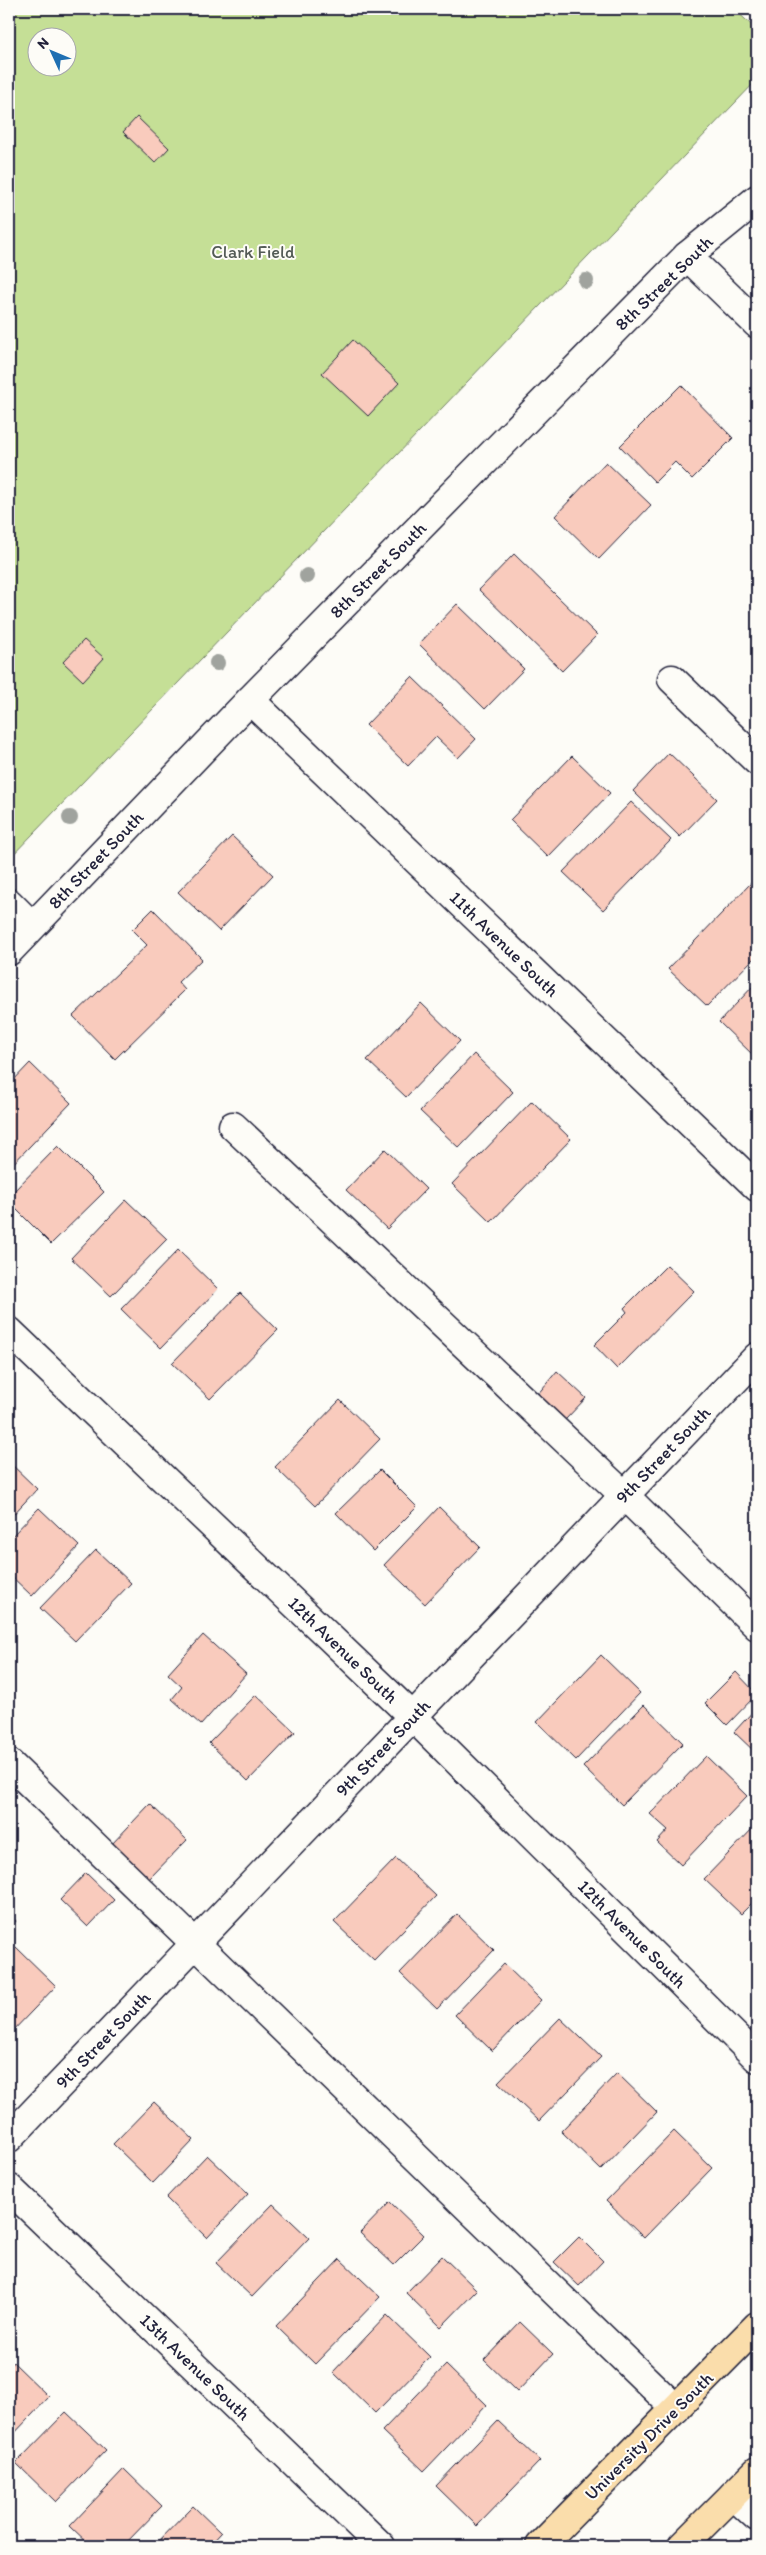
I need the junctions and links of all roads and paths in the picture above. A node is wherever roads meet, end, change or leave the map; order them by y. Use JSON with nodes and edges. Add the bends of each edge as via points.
{"nodes":[{"id":1,"x":757,"y":199,"type":"edge"},
{"id":2,"x":687,"y":256,"type":"junction"},
{"id":3,"x":757,"y":324,"type":"edge"},
{"id":4,"x":672,"y":679,"type":"dead end"},
{"id":5,"x":250,"y":700,"type":"junction"},
{"id":6,"x":757,"y":761,"type":"edge"},
{"id":7,"x":9,"y":903,"type":"edge"},
{"id":8,"x":32,"y":926,"type":"junction"},
{"id":9,"x":9,"y":951,"type":"edge"},
{"id":10,"x":233,"y":1126,"type":"dead end"},
{"id":11,"x":757,"y":1187,"type":"edge"},
{"id":12,"x":9,"y":1331,"type":"edge"},
{"id":13,"x":757,"y":1358,"type":"edge"},
{"id":14,"x":625,"y":1496,"type":"junction"},
{"id":15,"x":757,"y":1626,"type":"edge"},
{"id":16,"x":413,"y":1717,"type":"junction"},
{"id":17,"x":9,"y":1763,"type":"edge"},
{"id":18,"x":195,"y":1945,"type":"junction"},
{"id":19,"x":757,"y":2058,"type":"edge"},
{"id":20,"x":9,"y":2138,"type":"edge"},
{"id":21,"x":9,"y":2188,"type":"edge"},
{"id":22,"x":757,"y":2326,"type":"edge"},
{"id":23,"x":676,"y":2409,"type":"junction"},
{"id":24,"x":757,"y":2470,"type":"edge"},
{"id":25,"x":733,"y":2495,"type":"junction"},
{"id":26,"x":757,"y":2517,"type":"edge"},
{"id":27,"x":382,"y":2546,"type":"edge"},
{"id":28,"x":540,"y":2546,"type":"edge"},
{"id":29,"x":682,"y":2546,"type":"edge"}],
"edges":[{"from":1,"to":2,"type":"street","name":"8th Street South"},
{"from":2,"to":3,"type":"street"},
{"from":2,"to":5,"type":"street","name":"8th Street South"},
{"from":4,"to":6,"type":"street"},
{"from":5,"to":8,"type":"street","name":"8th Street South"},
{"from":5,"to":11,"type":"street","name":"11th Avenue South"},
{"from":7,"to":8,"type":"street"},
{"from":8,"to":9,"type":"street","name":"8th Street South"},
{"from":10,"to":14,"type":"street"},
{"from":12,"to":16,"type":"street","name":"12th Avenue South"},
{"from":13,"to":14,"type":"street","name":"9th Street South"},
{"from":14,"to":15,"type":"street"},
{"from":14,"to":16,"type":"street","name":"9th Street South"},
{"from":16,"to":18,"type":"street","name":"9th Street South"},
{"from":16,"to":19,"type":"street","name":"12th Avenue South"},
{"from":17,"to":18,"type":"street"},
{"from":18,"to":20,"type":"street","name":"9th Street South"},
{"from":18,"to":23,"type":"street"},
{"from":21,"to":27,"type":"street","name":"13th Avenue South"},
{"from":22,"to":23,"type":"main road","name":"University Drive South"},
{"from":23,"to":28,"type":"main road","name":"University Drive South"},
{"from":24,"to":25,"type":"main road"},
{"from":25,"to":26,"type":"street"},
{"from":25,"to":29,"type":"main road"}]}
